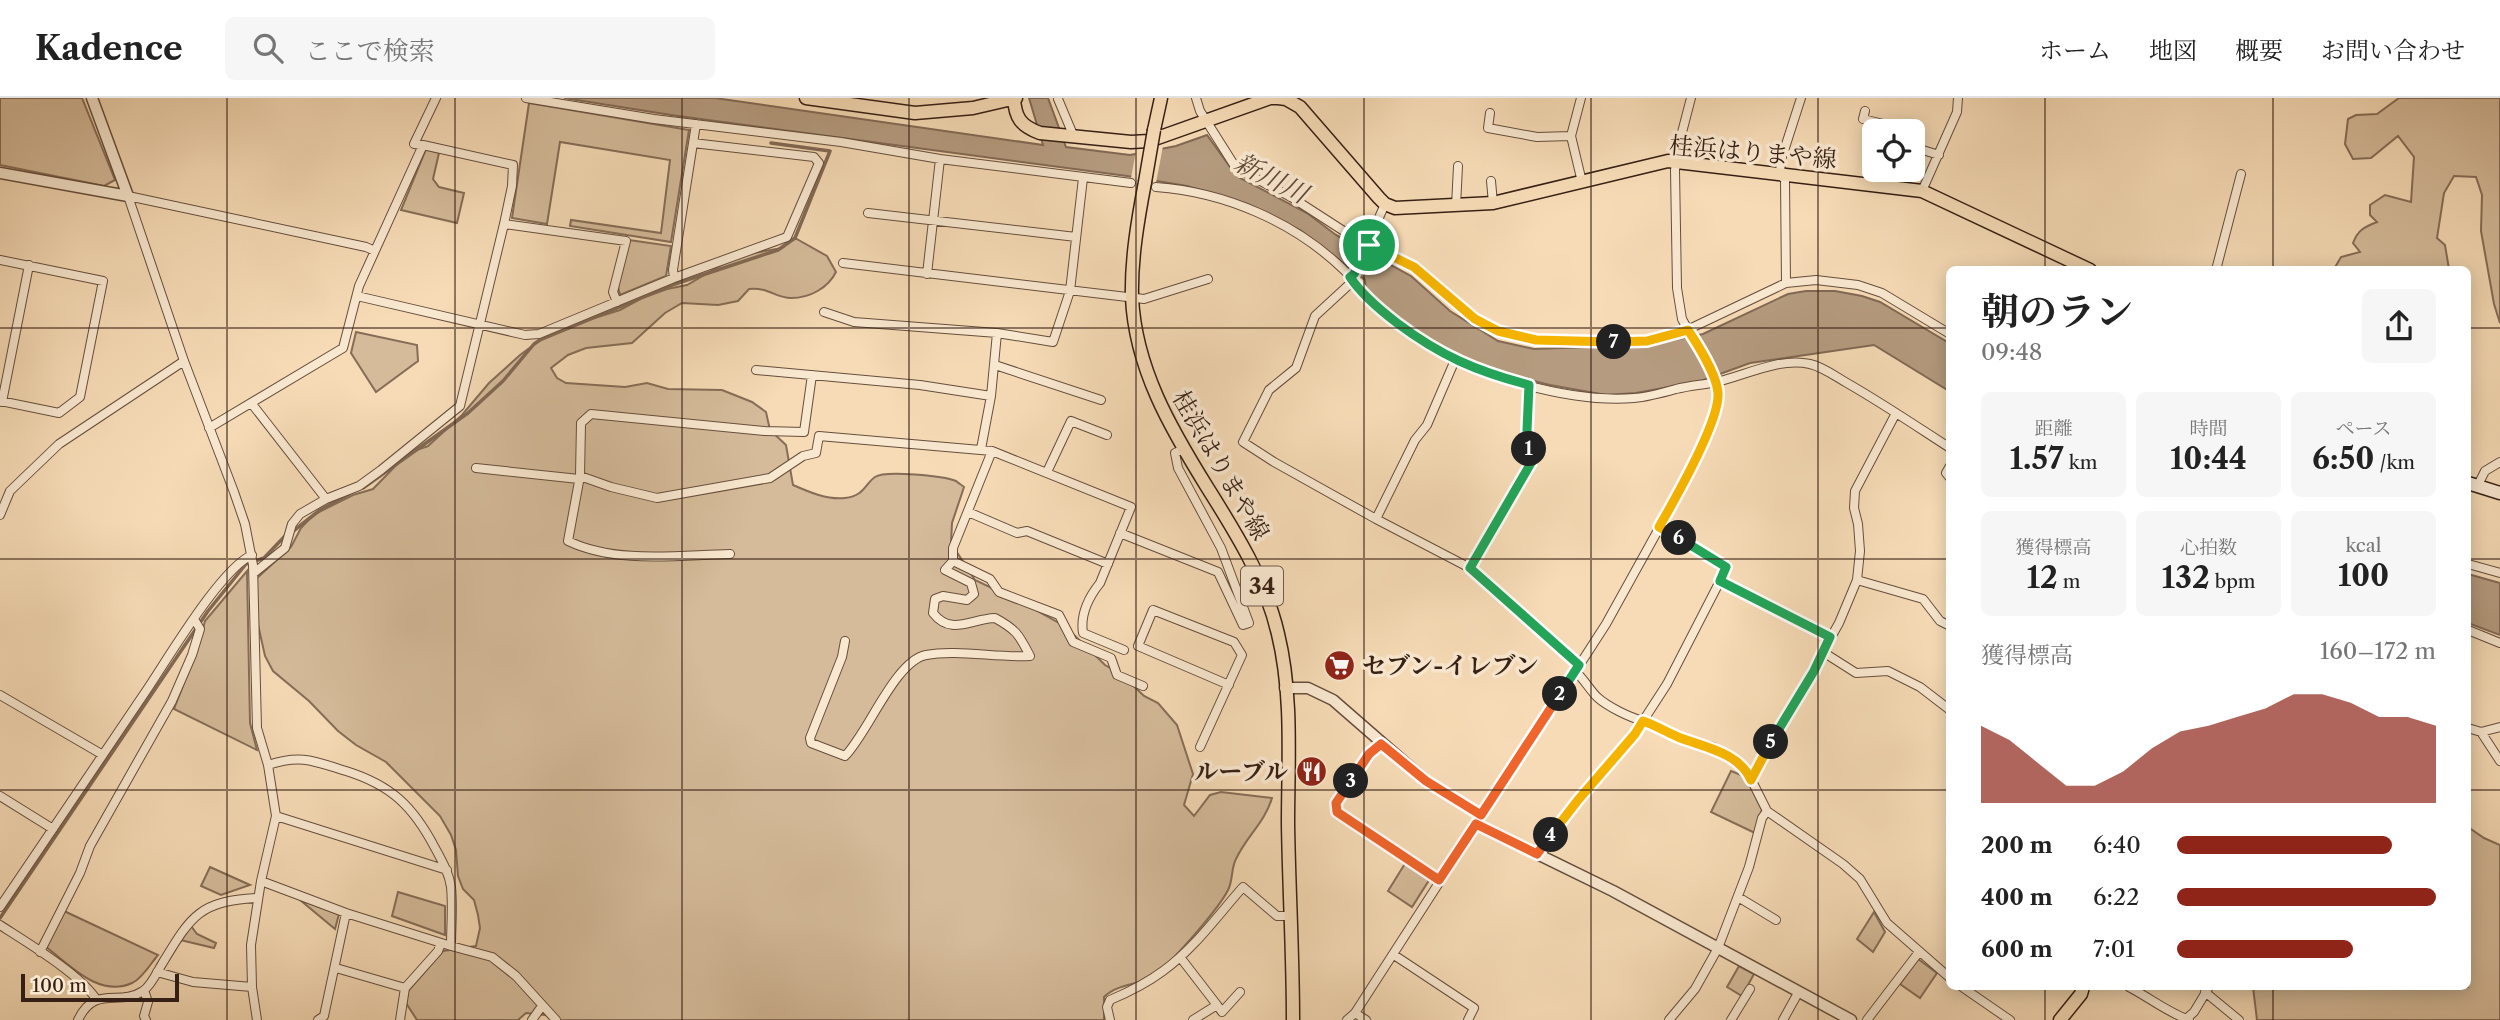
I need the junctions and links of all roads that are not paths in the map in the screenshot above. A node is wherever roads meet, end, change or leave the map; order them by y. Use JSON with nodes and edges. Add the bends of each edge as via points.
{"nodes":[{"id":1,"x":92,"y":98,"type":"edge"},
{"id":2,"x":436,"y":98,"type":"edge"},
{"id":3,"x":526,"y":98,"type":"edge"},
{"id":4,"x":806,"y":98,"type":"edge"},
{"id":5,"x":1014,"y":98,"type":"edge"},
{"id":6,"x":1161,"y":98,"type":"edge"},
{"id":7,"x":1196,"y":98,"type":"edge"},
{"id":8,"x":1278,"y":98,"type":"edge"},
{"id":9,"x":1581,"y":98,"type":"edge"},
{"id":10,"x":1691,"y":98,"type":"edge"},
{"id":11,"x":1801,"y":98,"type":"edge"},
{"id":12,"x":1958,"y":98,"type":"edge"},
{"id":13,"x":1058,"y":100,"type":"edge"},
{"id":14,"x":1865,"y":111,"type":"dead end"},
{"id":15,"x":1490,"y":113,"type":"dead end"},
{"id":16,"x":1863,"y":119,"type":"edge"},
{"id":17,"x":1208,"y":122,"type":"junction"},
{"id":18,"x":696,"y":124,"type":"junction"},
{"id":19,"x":1069,"y":136,"type":"junction"},
{"id":20,"x":1571,"y":136,"type":"junction"},
{"id":21,"x":693,"y":143,"type":"junction"},
{"id":22,"x":423,"y":145,"type":"junction"},
{"id":23,"x":1925,"y":151,"type":"edge"},
{"id":24,"x":1939,"y":155,"type":"junction"},
{"id":25,"x":940,"y":159,"type":"junction"},
{"id":26,"x":1676,"y":162,"type":"junction"},
{"id":27,"x":1458,"y":166,"type":"dead end"},
{"id":28,"x":0,"y":173,"type":"edge"},
{"id":29,"x":1780,"y":174,"type":"junction"},
{"id":30,"x":2241,"y":174,"type":"dead end"},
{"id":31,"x":1083,"y":178,"type":"junction"},
{"id":32,"x":1491,"y":181,"type":"dead end"},
{"id":33,"x":1582,"y":182,"type":"junction"},
{"id":34,"x":1131,"y":183,"type":"dead end"},
{"id":35,"x":1150,"y":184,"type":"junction"},
{"id":36,"x":1922,"y":191,"type":"junction"},
{"id":37,"x":128,"y":196,"type":"junction"},
{"id":38,"x":1493,"y":203,"type":"junction"},
{"id":39,"x":1385,"y":204,"type":"junction"},
{"id":40,"x":1456,"y":206,"type":"junction"},
{"id":41,"x":867,"y":213,"type":"dead end"},
{"id":42,"x":933,"y":219,"type":"junction"},
{"id":43,"x":504,"y":224,"type":"junction"},
{"id":44,"x":1076,"y":237,"type":"junction"},
{"id":45,"x":1368,"y":247,"type":"junction"},
{"id":46,"x":375,"y":251,"type":"junction"},
{"id":47,"x":0,"y":260,"type":"edge"},
{"id":48,"x":843,"y":262,"type":"dead end"},
{"id":49,"x":29,"y":265,"type":"junction"},
{"id":50,"x":2081,"y":266,"type":"edge"},
{"id":51,"x":2217,"y":266,"type":"edge"},
{"id":52,"x":927,"y":274,"type":"junction"},
{"id":53,"x":1353,"y":277,"type":"junction"},
{"id":54,"x":674,"y":278,"type":"junction"},
{"id":55,"x":1208,"y":279,"type":"dead end"},
{"id":56,"x":1786,"y":283,"type":"junction"},
{"id":57,"x":1070,"y":292,"type":"junction"},
{"id":58,"x":357,"y":296,"type":"junction"},
{"id":59,"x":1132,"y":298,"type":"junction"},
{"id":60,"x":617,"y":302,"type":"junction"},
{"id":61,"x":824,"y":312,"type":"dead end"},
{"id":62,"x":479,"y":323,"type":"junction"},
{"id":63,"x":1689,"y":332,"type":"junction"},
{"id":64,"x":1946,"y":332,"type":"edge"},
{"id":65,"x":997,"y":334,"type":"junction"},
{"id":66,"x":1455,"y":360,"type":"junction"},
{"id":67,"x":184,"y":361,"type":"junction"},
{"id":68,"x":995,"y":365,"type":"junction"},
{"id":69,"x":756,"y":370,"type":"dead end"},
{"id":70,"x":812,"y":375,"type":"junction"},
{"id":71,"x":1714,"y":380,"type":"junction"},
{"id":72,"x":1529,"y":385,"type":"junction"},
{"id":73,"x":991,"y":396,"type":"junction"},
{"id":74,"x":1101,"y":400,"type":"dead end"},
{"id":75,"x":1,"y":401,"type":"edge"},
{"id":76,"x":252,"y":404,"type":"junction"},
{"id":77,"x":1896,"y":413,"type":"junction"},
{"id":78,"x":209,"y":428,"type":"junction"},
{"id":79,"x":1107,"y":435,"type":"dead end"},
{"id":80,"x":1946,"y":445,"type":"edge"},
{"id":81,"x":981,"y":449,"type":"junction"},
{"id":82,"x":1184,"y":449,"type":"junction"},
{"id":83,"x":992,"y":451,"type":"junction"},
{"id":84,"x":2500,"y":462,"type":"edge"},
{"id":85,"x":476,"y":468,"type":"dead end"},
{"id":86,"x":1047,"y":472,"type":"junction"},
{"id":87,"x":579,"y":478,"type":"junction"},
{"id":88,"x":2472,"y":485,"type":"edge"},
{"id":89,"x":2500,"y":493,"type":"edge"},
{"id":90,"x":326,"y":499,"type":"junction"},
{"id":91,"x":968,"y":512,"type":"junction"},
{"id":92,"x":0,"y":515,"type":"edge"},
{"id":93,"x":1376,"y":519,"type":"junction"},
{"id":94,"x":1659,"y":527,"type":"junction"},
{"id":95,"x":1120,"y":533,"type":"junction"},
{"id":96,"x":730,"y":554,"type":"dead end"},
{"id":97,"x":953,"y":561,"type":"junction"},
{"id":98,"x":253,"y":563,"type":"junction"},
{"id":99,"x":1108,"y":564,"type":"junction"},
{"id":100,"x":2471,"y":565,"type":"edge"},
{"id":101,"x":1470,"y":568,"type":"junction"},
{"id":102,"x":2500,"y":573,"type":"edge"},
{"id":103,"x":1857,"y":580,"type":"junction"},
{"id":104,"x":1720,"y":581,"type":"junction"},
{"id":105,"x":194,"y":619,"type":"junction"},
{"id":106,"x":1946,"y":624,"type":"edge"},
{"id":107,"x":1243,"y":625,"type":"junction"},
{"id":108,"x":2471,"y":631,"type":"edge"},
{"id":109,"x":1830,"y":637,"type":"junction"},
{"id":110,"x":845,"y":641,"type":"dead end"},
{"id":111,"x":1234,"y":642,"type":"junction"},
{"id":112,"x":2500,"y":643,"type":"edge"},
{"id":113,"x":1124,"y":650,"type":"dead end"},
{"id":114,"x":1823,"y":652,"type":"junction"},
{"id":115,"x":1577,"y":668,"type":"junction"},
{"id":116,"x":1229,"y":685,"type":"junction"},
{"id":117,"x":1143,"y":686,"type":"dead end"},
{"id":118,"x":1285,"y":688,"type":"junction"},
{"id":119,"x":0,"y":695,"type":"edge"},
{"id":120,"x":1946,"y":707,"type":"edge"},
{"id":121,"x":1643,"y":721,"type":"junction"},
{"id":122,"x":2500,"y":727,"type":"edge"},
{"id":123,"x":2471,"y":729,"type":"edge"},
{"id":124,"x":2481,"y":733,"type":"junction"},
{"id":125,"x":1381,"y":744,"type":"junction"},
{"id":126,"x":1199,"y":747,"type":"dead end"},
{"id":127,"x":103,"y":755,"type":"junction"},
{"id":128,"x":2500,"y":761,"type":"edge"},
{"id":129,"x":268,"y":765,"type":"junction"},
{"id":130,"x":1751,"y":780,"type":"junction"},
{"id":131,"x":0,"y":796,"type":"edge"},
{"id":132,"x":1768,"y":811,"type":"junction"},
{"id":133,"x":276,"y":816,"type":"junction"},
{"id":134,"x":1479,"y":820,"type":"junction"},
{"id":135,"x":53,"y":829,"type":"junction"},
{"id":136,"x":1537,"y":854,"type":"junction"},
{"id":137,"x":447,"y":870,"type":"junction"},
{"id":138,"x":1439,"y":880,"type":"junction"},
{"id":139,"x":261,"y":881,"type":"junction"},
{"id":140,"x":1738,"y":897,"type":"junction"},
{"id":141,"x":258,"y":898,"type":"junction"},
{"id":142,"x":0,"y":907,"type":"edge"},
{"id":143,"x":346,"y":913,"type":"junction"},
{"id":144,"x":1289,"y":916,"type":"junction"},
{"id":145,"x":1776,"y":920,"type":"dead end"},
{"id":146,"x":0,"y":925,"type":"edge"},
{"id":147,"x":441,"y":943,"type":"junction"},
{"id":148,"x":451,"y":946,"type":"junction"},
{"id":149,"x":1718,"y":948,"type":"junction"},
{"id":150,"x":40,"y":952,"type":"junction"},
{"id":151,"x":1919,"y":952,"type":"junction"},
{"id":152,"x":1394,"y":955,"type":"junction"},
{"id":153,"x":1180,"y":957,"type":"junction"},
{"id":154,"x":336,"y":968,"type":"junction"},
{"id":155,"x":157,"y":972,"type":"junction"},
{"id":156,"x":1946,"y":975,"type":"edge"},
{"id":157,"x":252,"y":987,"type":"junction"},
{"id":158,"x":405,"y":988,"type":"junction"},
{"id":159,"x":1750,"y":989,"type":"dead end"},
{"id":160,"x":144,"y":990,"type":"junction"},
{"id":161,"x":1966,"y":990,"type":"edge"},
{"id":162,"x":2082,"y":990,"type":"edge"},
{"id":163,"x":2135,"y":990,"type":"edge"},
{"id":164,"x":2207,"y":990,"type":"edge"},
{"id":165,"x":1240,"y":992,"type":"dead end"},
{"id":166,"x":1798,"y":993,"type":"junction"},
{"id":167,"x":96,"y":999,"type":"junction"},
{"id":168,"x":1217,"y":1004,"type":"junction"},
{"id":169,"x":542,"y":1006,"type":"junction"},
{"id":170,"x":1355,"y":1013,"type":"junction"},
{"id":171,"x":1672,"y":1017,"type":"edge"},
{"id":172,"x":1683,"y":1019,"type":"edge"},
{"id":173,"x":2004,"y":1019,"type":"edge"},
{"id":174,"x":78,"y":1020,"type":"edge"},
{"id":175,"x":146,"y":1020,"type":"edge"},
{"id":176,"x":257,"y":1020,"type":"edge"},
{"id":177,"x":318,"y":1020,"type":"edge"},
{"id":178,"x":400,"y":1020,"type":"edge"},
{"id":179,"x":532,"y":1020,"type":"edge"},
{"id":180,"x":556,"y":1020,"type":"edge"},
{"id":181,"x":1110,"y":1020,"type":"edge"},
{"id":182,"x":1193,"y":1020,"type":"edge"},
{"id":183,"x":1293,"y":1020,"type":"edge"},
{"id":184,"x":1347,"y":1020,"type":"edge"},
{"id":185,"x":1366,"y":1020,"type":"edge"},
{"id":186,"x":1468,"y":1020,"type":"edge"},
{"id":187,"x":1731,"y":1020,"type":"edge"},
{"id":188,"x":1783,"y":1020,"type":"edge"},
{"id":189,"x":1852,"y":1020,"type":"edge"},
{"id":190,"x":1867,"y":1020,"type":"edge"},
{"id":191,"x":2060,"y":1020,"type":"edge"},
{"id":192,"x":2188,"y":1020,"type":"edge"},
{"id":193,"x":2239,"y":1020,"type":"edge"}],
"edges":[{"from":1,"to":37,"type":"street"},
{"from":2,"to":22,"type":"street","via":[[414,144]]},
{"from":3,"to":18,"type":"street"},
{"from":4,"to":5,"type":"main road","via":[[915,113]]},
{"from":5,"to":19,"type":"main road","via":[[1019,121],[1040,134]]},
{"from":6,"to":35,"type":"main road","name":"桂浜はりまや線","number":"34","bridge":true},
{"from":7,"to":17,"type":"street"},
{"from":8,"to":17,"type":"main road"},
{"from":8,"to":39,"type":"main road","via":[[1300,107]]},
{"from":9,"to":20,"type":"street"},
{"from":10,"to":26,"type":"street"},
{"from":11,"to":29,"type":"street"},
{"from":12,"to":24,"type":"street"},
{"from":13,"to":19,"type":"street"},
{"from":14,"to":16,"type":"street"},
{"from":15,"to":20,"type":"street","via":[[1488,128],[1537,137]]},
{"from":17,"to":19,"type":"main road","via":[[1149,141]]},
{"from":17,"to":45,"type":"street","via":[[1236,168]]},
{"from":18,"to":21,"type":"street"},
{"from":18,"to":25,"type":"street"},
{"from":20,"to":33,"type":"street"},
{"from":21,"to":54,"type":"street"},
{"from":21,"to":54,"type":"street","via":[[814,157],[820,163],[787,237]]},
{"from":22,"to":43,"type":"street","via":[[513,164]]},
{"from":22,"to":46,"type":"street"},
{"from":23,"to":24,"type":"street"},
{"from":24,"to":36,"type":"street"},
{"from":25,"to":31,"type":"street"},
{"from":25,"to":42,"type":"street"},
{"from":26,"to":29,"type":"main road","name":"桂浜はりまや線"},
{"from":26,"to":33,"type":"main road","name":"桂浜はりまや線"},
{"from":26,"to":63,"type":"street","via":[[1677,288]]},
{"from":27,"to":40,"type":"street"},
{"from":28,"to":37,"type":"street"},
{"from":29,"to":36,"type":"main road","name":"桂浜はりまや線"},
{"from":29,"to":56,"type":"street","via":[[1785,180]]},
{"from":30,"to":51,"type":"street"},
{"from":31,"to":34,"type":"street"},
{"from":31,"to":44,"type":"street"},
{"from":32,"to":38,"type":"street"},
{"from":33,"to":38,"type":"main road","name":"桂浜はりまや線"},
{"from":35,"to":53,"type":"street","via":[[1216,197],[1282,225]]},
{"from":35,"to":59,"type":"main road","name":"桂浜はりまや線","number":"34","via":[[1136,236]]},
{"from":36,"to":50,"type":"main road","name":"桂浜はりまや線"},
{"from":37,"to":46,"type":"street"},
{"from":37,"to":67,"type":"street"},
{"from":38,"to":40,"type":"main road","name":"桂浜はりまや線"},
{"from":39,"to":40,"type":"main road","name":"桂浜はりまや線","via":[[1395,208]]},
{"from":39,"to":45,"type":"street"},
{"from":41,"to":42,"type":"street"},
{"from":42,"to":44,"type":"street"},
{"from":42,"to":52,"type":"street"},
{"from":43,"to":60,"type":"street","via":[[625,241],[613,292]]},
{"from":43,"to":62,"type":"street"},
{"from":44,"to":57,"type":"street"},
{"from":45,"to":53,"type":"street"},
{"from":45,"to":63,"type":"street","via":[[1414,267],[1475,319],[1498,331],[1536,340],[1605,342],[1647,341]]},
{"from":46,"to":58,"type":"street"},
{"from":47,"to":49,"type":"street"},
{"from":48,"to":52,"type":"street"},
{"from":49,"to":75,"type":"street"},
{"from":49,"to":75,"type":"street","via":[[103,281],[80,397],[60,413]]},
{"from":52,"to":57,"type":"street"},
{"from":53,"to":66,"type":"street","via":[[1387,315]]},
{"from":53,"to":93,"type":"street","via":[[1315,316],[1296,368],[1269,390],[1243,442]]},
{"from":54,"to":60,"type":"street"},
{"from":55,"to":59,"type":"street","via":[[1144,299]]},
{"from":56,"to":63,"type":"street"},
{"from":56,"to":64,"type":"street","via":[[1833,281],[1869,288]]},
{"from":57,"to":59,"type":"street"},
{"from":57,"to":65,"type":"street","via":[[1053,342]]},
{"from":58,"to":62,"type":"street"},
{"from":58,"to":76,"type":"street","via":[[343,348]]},
{"from":59,"to":82,"type":"main road","name":"桂浜はりまや線","number":"34","via":[[1144,364]]},
{"from":60,"to":62,"type":"street","via":[[539,334],[525,335]]},
{"from":61,"to":65,"type":"street","via":[[854,322]]},
{"from":62,"to":90,"type":"street","via":[[460,405],[359,486]]},
{"from":63,"to":71,"type":"street"},
{"from":65,"to":68,"type":"street"},
{"from":66,"to":72,"type":"street"},
{"from":66,"to":93,"type":"street","via":[[1427,425]]},
{"from":67,"to":78,"type":"street"},
{"from":67,"to":92,"type":"street","via":[[60,444],[10,491]]},
{"from":68,"to":73,"type":"street"},
{"from":68,"to":74,"type":"street"},
{"from":69,"to":70,"type":"street"},
{"from":70,"to":73,"type":"street"},
{"from":70,"to":87,"type":"street","via":[[804,432],[591,414],[581,423]]},
{"from":71,"to":72,"type":"street","via":[[1637,398],[1611,399]]},
{"from":71,"to":77,"type":"street","via":[[1807,363]]},
{"from":71,"to":94,"type":"street","via":[[1717,409]]},
{"from":72,"to":101,"type":"street","via":[[1531,463]]},
{"from":73,"to":81,"type":"street"},
{"from":76,"to":78,"type":"street"},
{"from":76,"to":90,"type":"street"},
{"from":77,"to":80,"type":"street"},
{"from":77,"to":103,"type":"street","via":[[1855,491],[1860,551]]},
{"from":78,"to":98,"type":"street","via":[[245,524]]},
{"from":79,"to":86,"type":"street","via":[[1070,421]]},
{"from":81,"to":83,"type":"street"},
{"from":81,"to":87,"type":"street","via":[[819,436],[816,453],[803,456],[770,478],[657,498]]},
{"from":82,"to":107,"type":"street","via":[[1175,453],[1178,468],[1221,548],[1249,623]]},
{"from":82,"to":118,"type":"main road","name":"桂浜はりまや線","number":"34","via":[[1259,578],[1279,635]]},
{"from":83,"to":86,"type":"street"},
{"from":83,"to":91,"type":"street"},
{"from":84,"to":88,"type":"street"},
{"from":85,"to":87,"type":"street"},
{"from":86,"to":95,"type":"street","via":[[1131,507]]},
{"from":87,"to":96,"type":"street","via":[[568,541],[628,555]]},
{"from":88,"to":89,"type":"main road"},
{"from":90,"to":98,"type":"street","via":[[300,514],[285,548]]},
{"from":91,"to":97,"type":"street","via":[[953,548]]},
{"from":91,"to":99,"type":"street"},
{"from":93,"to":101,"type":"street"},
{"from":94,"to":104,"type":"street","via":[[1726,567]]},
{"from":94,"to":115,"type":"street"},
{"from":95,"to":99,"type":"street"},
{"from":95,"to":107,"type":"street","via":[[1218,572]]},
{"from":97,"to":110,"type":"street","via":[[945,570],[971,583],[974,594],[967,600],[935,599],[933,613],[940,623],[955,626],[995,618],[1013,628],[1030,656],[946,654],[914,660],[845,756],[811,743],[810,738]]},
{"from":97,"to":117,"type":"street","via":[[990,579],[999,593],[1059,615],[1073,642],[1111,657],[1116,674]]},
{"from":98,"to":105,"type":"street","via":[[244,558]]},
{"from":98,"to":129,"type":"street","via":[[256,711]]},
{"from":99,"to":113,"type":"street","via":[[1081,619],[1083,633]]},
{"from":100,"to":102,"type":"street"},
{"from":101,"to":115,"type":"street"},
{"from":103,"to":106,"type":"street","via":[[1923,599]]},
{"from":103,"to":109,"type":"street"},
{"from":104,"to":109,"type":"street"},
{"from":104,"to":121,"type":"street"},
{"from":105,"to":127,"type":"street"},
{"from":105,"to":150,"type":"street","via":[[200,629],[172,701],[90,846]]},
{"from":107,"to":111,"type":"street"},
{"from":108,"to":112,"type":"street"},
{"from":109,"to":114,"type":"street"},
{"from":111,"to":116,"type":"street","via":[[1242,655]]},
{"from":111,"to":116,"type":"street","via":[[1153,610],[1138,646]]},
{"from":114,"to":120,"type":"street","via":[[1856,673],[1888,671]]},
{"from":114,"to":130,"type":"street"},
{"from":115,"to":121,"type":"street","via":[[1597,698]]},
{"from":115,"to":134,"type":"street"},
{"from":116,"to":126,"type":"street"},
{"from":118,"to":125,"type":"street","via":[[1308,688],[1333,700]]},
{"from":118,"to":144,"type":"main road","name":"桂浜はりまや線","number":"34"},
{"from":119,"to":127,"type":"street"},
{"from":121,"to":130,"type":"street","via":[[1713,747],[1747,771]]},
{"from":121,"to":136,"type":"street"},
{"from":122,"to":124,"type":"street"},
{"from":123,"to":124,"type":"street"},
{"from":124,"to":128,"type":"street"},
{"from":125,"to":134,"type":"street"},
{"from":125,"to":138,"type":"street","via":[[1336,803],[1337,812]]},
{"from":127,"to":135,"type":"street"},
{"from":129,"to":133,"type":"street"},
{"from":129,"to":137,"type":"street","via":[[288,758],[308,759],[371,779],[394,793],[422,821]]},
{"from":130,"to":132,"type":"street"},
{"from":131,"to":135,"type":"street"},
{"from":132,"to":140,"type":"street"},
{"from":132,"to":151,"type":"street","via":[[1860,879],[1887,923]]},
{"from":133,"to":137,"type":"street"},
{"from":133,"to":139,"type":"street"},
{"from":134,"to":136,"type":"street"},
{"from":134,"to":138,"type":"street"},
{"from":135,"to":142,"type":"street"},
{"from":136,"to":149,"type":"street"},
{"from":137,"to":148,"type":"street"},
{"from":138,"to":152,"type":"street"},
{"from":139,"to":141,"type":"street"},
{"from":139,"to":143,"type":"street"},
{"from":140,"to":145,"type":"street"},
{"from":140,"to":149,"type":"street"},
{"from":141,"to":155,"type":"street","via":[[228,900],[202,910],[186,925]]},
{"from":141,"to":157,"type":"street","via":[[251,945]]},
{"from":143,"to":147,"type":"street"},
{"from":143,"to":154,"type":"street"},
{"from":144,"to":153,"type":"street","via":[[1277,916],[1243,887]]},
{"from":144,"to":183,"type":"main road","name":"桂浜はりまや線","number":"34"},
{"from":146,"to":150,"type":"street"},
{"from":147,"to":148,"type":"street"},
{"from":147,"to":158,"type":"street"},
{"from":148,"to":169,"type":"street","via":[[492,957]]},
{"from":149,"to":166,"type":"street"},
{"from":149,"to":171,"type":"street","via":[[1695,989]]},
{"from":150,"to":167,"type":"street"},
{"from":151,"to":156,"type":"street"},
{"from":151,"to":190,"type":"street"},
{"from":152,"to":170,"type":"street"},
{"from":152,"to":186,"type":"street","via":[[1475,1008]]},
{"from":153,"to":168,"type":"street"},
{"from":153,"to":181,"type":"street","via":[[1138,988],[1110,1000]]},
{"from":154,"to":158,"type":"street"},
{"from":154,"to":177,"type":"street","via":[[324,1016]]},
{"from":155,"to":157,"type":"street","via":[[193,982]]},
{"from":155,"to":160,"type":"street"},
{"from":157,"to":176,"type":"street"},
{"from":158,"to":178,"type":"street"},
{"from":159,"to":187,"type":"street"},
{"from":160,"to":167,"type":"street"},
{"from":160,"to":175,"type":"street"},
{"from":161,"to":173,"type":"street"},
{"from":162,"to":191,"type":"main road"},
{"from":163,"to":192,"type":"street"},
{"from":164,"to":192,"type":"street"},
{"from":164,"to":193,"type":"street"},
{"from":165,"to":168,"type":"street","via":[[1222,1012]]},
{"from":166,"to":188,"type":"street"},
{"from":166,"to":189,"type":"street"},
{"from":167,"to":174,"type":"street"},
{"from":168,"to":182,"type":"street"},
{"from":169,"to":179,"type":"street"},
{"from":169,"to":180,"type":"street"},
{"from":170,"to":184,"type":"street"},
{"from":170,"to":185,"type":"street"},
{"from":171,"to":172,"type":"street"}]}
